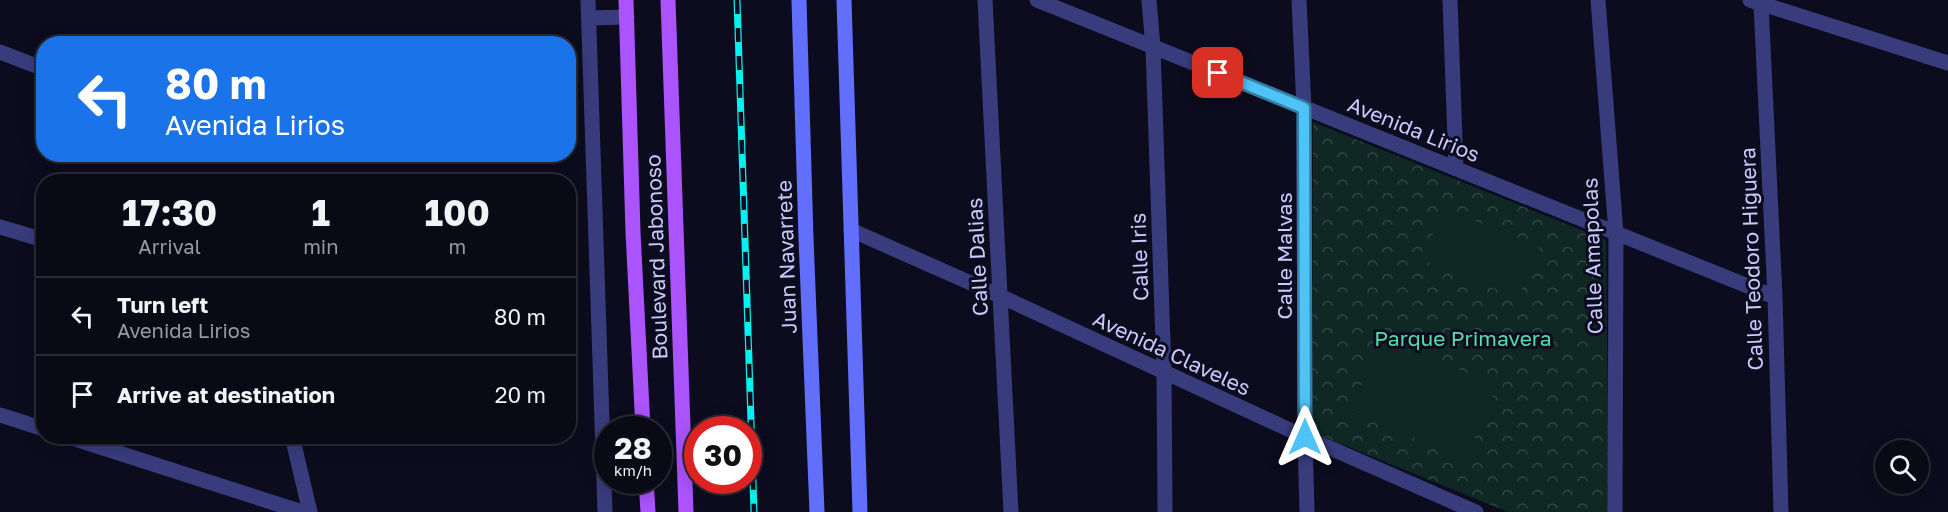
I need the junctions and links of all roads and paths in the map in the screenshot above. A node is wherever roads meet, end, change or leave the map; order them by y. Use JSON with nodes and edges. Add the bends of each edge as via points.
{"nodes":[{"id":1,"x":588,"y":0,"type":"edge"},
{"id":2,"x":626,"y":0,"type":"edge"},
{"id":3,"x":668,"y":0,"type":"edge"},
{"id":4,"x":799,"y":0,"type":"edge"},
{"id":5,"x":844,"y":0,"type":"edge"},
{"id":6,"x":986,"y":0,"type":"edge"},
{"id":7,"x":1037,"y":0,"type":"edge"},
{"id":8,"x":1149,"y":0,"type":"edge"},
{"id":9,"x":1299,"y":0,"type":"edge"},
{"id":10,"x":1450,"y":0,"type":"edge"},
{"id":11,"x":1598,"y":0,"type":"edge"},
{"id":12,"x":1756,"y":2,"type":"edge"},
{"id":13,"x":627,"y":17,"type":"junction"},
{"id":14,"x":589,"y":18,"type":"junction"},
{"id":15,"x":1153,"y":47,"type":"junction"},
{"id":16,"x":0,"y":52,"type":"edge"},
{"id":17,"x":1948,"y":63,"type":"edge"},
{"id":18,"x":36,"y":66,"type":"edge"},
{"id":19,"x":1304,"y":108,"type":"junction"},
{"id":20,"x":1456,"y":169,"type":"junction"},
{"id":21,"x":0,"y":227,"type":"edge"},
{"id":22,"x":851,"y":230,"type":"junction"},
{"id":23,"x":1616,"y":233,"type":"junction"},
{"id":24,"x":36,"y":238,"type":"edge"},
{"id":25,"x":1000,"y":296,"type":"junction"},
{"id":26,"x":1775,"y":297,"type":"junction"},
{"id":27,"x":1164,"y":372,"type":"junction"},
{"id":28,"x":0,"y":415,"type":"edge"},
{"id":29,"x":604,"y":416,"type":"edge"},
{"id":30,"x":642,"y":416,"type":"edge"},
{"id":31,"x":36,"y":426,"type":"edge"},
{"id":32,"x":1305,"y":437,"type":"junction"},
{"id":33,"x":91,"y":444,"type":"edge"},
{"id":34,"x":294,"y":444,"type":"edge"},
{"id":35,"x":605,"y":494,"type":"edge"},
{"id":36,"x":647,"y":494,"type":"edge"},
{"id":37,"x":1471,"y":511,"type":"edge"},
{"id":38,"x":302,"y":512,"type":"edge"},
{"id":39,"x":310,"y":512,"type":"edge"},
{"id":40,"x":605,"y":512,"type":"edge"},
{"id":41,"x":648,"y":512,"type":"edge"},
{"id":42,"x":686,"y":512,"type":"edge"},
{"id":43,"x":817,"y":512,"type":"edge"},
{"id":44,"x":861,"y":512,"type":"edge"},
{"id":45,"x":1011,"y":512,"type":"edge"},
{"id":46,"x":1165,"y":512,"type":"edge"},
{"id":47,"x":1307,"y":512,"type":"edge"},
{"id":48,"x":1615,"y":512,"type":"edge"},
{"id":49,"x":1782,"y":512,"type":"edge"}],
"edges":[{"from":1,"to":14,"type":"street"},
{"from":2,"to":13,"type":"main road","name":"Boulevard Jabonoso"},
{"from":3,"to":42,"type":"main road","name":"Boulevard Jabonoso"},
{"from":4,"to":43,"type":"main road","name":"Juan Navarrete"},
{"from":5,"to":22,"type":"main road"},
{"from":6,"to":25,"type":"street","name":"Calle Dalias"},
{"from":7,"to":15,"type":"street","name":"Avenida Lirios"},
{"from":8,"to":15,"type":"street","name":"Calle Iris"},
{"from":9,"to":19,"type":"street","name":"Calle Malvas"},
{"from":10,"to":20,"type":"street"},
{"from":11,"to":23,"type":"street","name":"Calle Amapolas"},
{"from":12,"to":17,"type":"street"},
{"from":12,"to":26,"type":"street","name":"Calle Teodoro Higuera"},
{"from":13,"to":14,"type":"street"},
{"from":13,"to":30,"type":"main road","name":"Boulevard Jabonoso"},
{"from":14,"to":29,"type":"street"},
{"from":15,"to":19,"type":"street","name":"Avenida Lirios"},
{"from":15,"to":27,"type":"street","name":"Calle Iris"},
{"from":16,"to":18,"type":"street"},
{"from":19,"to":20,"type":"street","name":"Avenida Lirios"},
{"from":19,"to":32,"type":"street","name":"Calle Malvas"},
{"from":20,"to":23,"type":"street","name":"Avenida Lirios"},
{"from":21,"to":24,"type":"street"},
{"from":22,"to":25,"type":"street","name":"Avenida Claveles"},
{"from":22,"to":44,"type":"main road"},
{"from":23,"to":26,"type":"street","name":"Avenida Lirios"},
{"from":23,"to":48,"type":"street","name":"Calle Amapolas"},
{"from":25,"to":27,"type":"street","name":"Avenida Claveles"},
{"from":25,"to":45,"type":"street","name":"Calle Dalias"},
{"from":26,"to":49,"type":"street","name":"Calle Teodoro Higuera"},
{"from":27,"to":32,"type":"street","name":"Avenida Claveles"},
{"from":27,"to":46,"type":"street","name":"Calle Iris"},
{"from":28,"to":31,"type":"street"},
{"from":32,"to":37,"type":"street","name":"Avenida Claveles"},
{"from":32,"to":47,"type":"street","name":"Calle Malvas"},
{"from":33,"to":38,"type":"street"},
{"from":34,"to":39,"type":"street"},
{"from":35,"to":40,"type":"street"},
{"from":36,"to":41,"type":"main road"}]}
